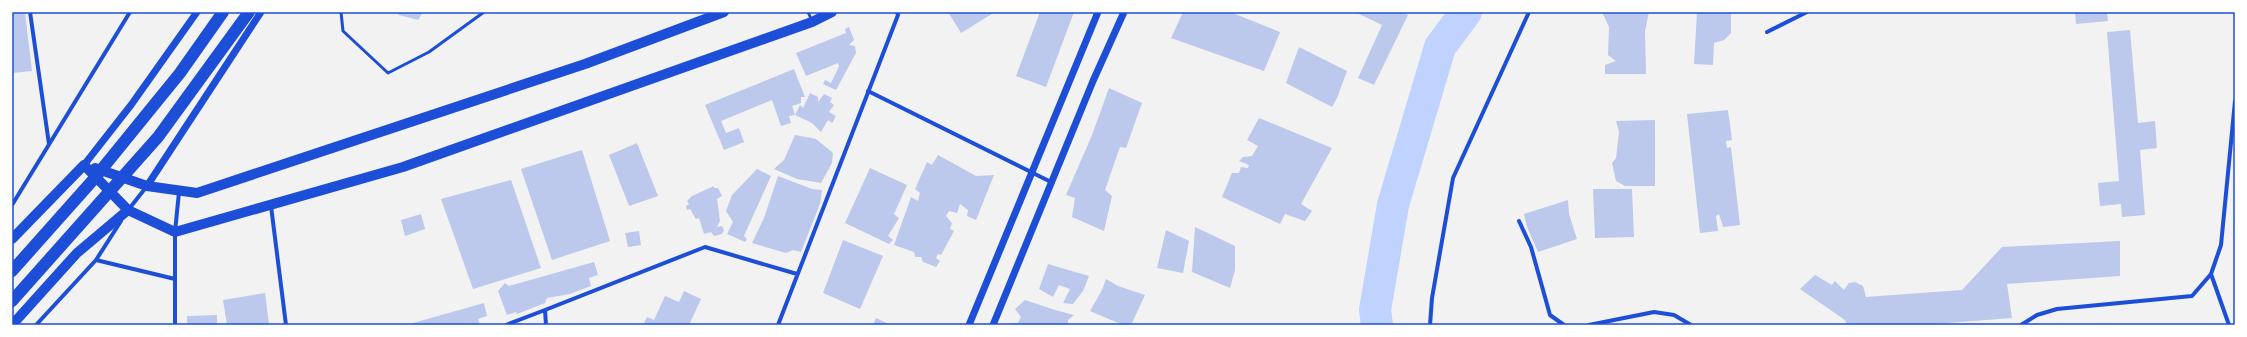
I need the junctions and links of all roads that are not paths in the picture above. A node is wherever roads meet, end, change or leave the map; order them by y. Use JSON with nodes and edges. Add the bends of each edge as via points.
{"nodes":[{"id":1,"x":30,"y":12,"type":"edge"},
{"id":2,"x":130,"y":12,"type":"edge"},
{"id":3,"x":197,"y":12,"type":"edge"},
{"id":4,"x":223,"y":12,"type":"edge"},
{"id":5,"x":249,"y":12,"type":"edge"},
{"id":6,"x":261,"y":12,"type":"edge"},
{"id":7,"x":341,"y":12,"type":"edge"},
{"id":8,"x":484,"y":12,"type":"edge"},
{"id":9,"x":724,"y":12,"type":"edge"},
{"id":10,"x":808,"y":12,"type":"edge"},
{"id":11,"x":832,"y":12,"type":"edge"},
{"id":12,"x":897,"y":12,"type":"edge"},
{"id":13,"x":1098,"y":12,"type":"edge"},
{"id":14,"x":1124,"y":12,"type":"edge"},
{"id":15,"x":1529,"y":12,"type":"edge"},
{"id":16,"x":1807,"y":12,"type":"edge"},
{"id":17,"x":812,"y":22,"type":"junction"},
{"id":18,"x":1767,"y":32,"type":"dead end"},
{"id":19,"x":868,"y":91,"type":"junction"},
{"id":20,"x":2235,"y":101,"type":"edge"},
{"id":21,"x":49,"y":145,"type":"junction"},
{"id":22,"x":84,"y":165,"type":"junction"},
{"id":23,"x":1032,"y":174,"type":"junction"},
{"id":24,"x":1051,"y":182,"type":"junction"},
{"id":25,"x":147,"y":186,"type":"junction"},
{"id":26,"x":179,"y":190,"type":"junction"},
{"id":27,"x":12,"y":205,"type":"edge"},
{"id":28,"x":271,"y":206,"type":"junction"},
{"id":29,"x":128,"y":210,"type":"junction"},
{"id":30,"x":1519,"y":221,"type":"dead end"},
{"id":31,"x":175,"y":232,"type":"junction"},
{"id":32,"x":12,"y":239,"type":"edge"},
{"id":33,"x":96,"y":260,"type":"junction"},
{"id":34,"x":12,"y":270,"type":"edge"},
{"id":35,"x":797,"y":274,"type":"junction"},
{"id":36,"x":2211,"y":274,"type":"junction"},
{"id":37,"x":175,"y":279,"type":"junction"},
{"id":38,"x":12,"y":301,"type":"edge"},
{"id":39,"x":545,"y":310,"type":"junction"},
{"id":40,"x":12,"y":324,"type":"edge"},
{"id":41,"x":36,"y":325,"type":"edge"},
{"id":42,"x":175,"y":325,"type":"edge"},
{"id":43,"x":286,"y":325,"type":"edge"},
{"id":44,"x":506,"y":325,"type":"edge"},
{"id":45,"x":546,"y":325,"type":"edge"},
{"id":46,"x":778,"y":325,"type":"edge"},
{"id":47,"x":969,"y":325,"type":"edge"},
{"id":48,"x":993,"y":325,"type":"edge"},
{"id":49,"x":1430,"y":325,"type":"edge"},
{"id":50,"x":1564,"y":325,"type":"edge"},
{"id":51,"x":1589,"y":325,"type":"edge"},
{"id":52,"x":1691,"y":325,"type":"edge"},
{"id":53,"x":2021,"y":325,"type":"edge"},
{"id":54,"x":2229,"y":325,"type":"edge"}],
"edges":[{"from":1,"to":21,"type":"street"},
{"from":2,"to":21,"type":"street"},
{"from":3,"to":22,"type":"street","via":[[131,105]]},
{"from":4,"to":34,"type":"highway","via":[[180,73],[94,180]]},
{"from":5,"to":38,"type":"highway","via":[[158,137]]},
{"from":6,"to":25,"type":"street"},
{"from":7,"to":8,"type":"lane","via":[[343,31],[388,73],[429,52]]},
{"from":9,"to":26,"type":"main road","via":[[585,64],[197,193]]},
{"from":10,"to":17,"type":"lane"},
{"from":11,"to":17,"type":"main road"},
{"from":12,"to":19,"type":"street"},
{"from":13,"to":23,"type":"street"},
{"from":14,"to":24,"type":"street"},
{"from":15,"to":49,"type":"street","via":[[1453,178],[1432,298]]},
{"from":16,"to":18,"type":"street"},
{"from":17,"to":28,"type":"main road","via":[[403,167]]},
{"from":19,"to":23,"type":"street"},
{"from":19,"to":35,"type":"street"},
{"from":20,"to":36,"type":"street","via":[[2221,245]]},
{"from":21,"to":27,"type":"street"},
{"from":22,"to":25,"type":"main road"},
{"from":22,"to":29,"type":"main road"},
{"from":22,"to":32,"type":"main road"},
{"from":23,"to":24,"type":"street"},
{"from":23,"to":47,"type":"street"},
{"from":24,"to":48,"type":"street"},
{"from":25,"to":26,"type":"main road"},
{"from":25,"to":29,"type":"street"},
{"from":26,"to":31,"type":"street"},
{"from":28,"to":31,"type":"main road"},
{"from":28,"to":43,"type":"street"},
{"from":29,"to":31,"type":"main road"},
{"from":29,"to":33,"type":"street"},
{"from":29,"to":40,"type":"main road","via":[[77,253]]},
{"from":30,"to":50,"type":"street","via":[[1531,248],[1550,315]]},
{"from":31,"to":37,"type":"street"},
{"from":33,"to":37,"type":"street"},
{"from":33,"to":41,"type":"street"},
{"from":35,"to":39,"type":"street","via":[[705,247]]},
{"from":35,"to":46,"type":"street"},
{"from":36,"to":53,"type":"street","via":[[2192,296],[2057,309],[2037,315]]},
{"from":36,"to":54,"type":"street"},
{"from":37,"to":42,"type":"street"},
{"from":39,"to":44,"type":"street"},
{"from":39,"to":45,"type":"street"},
{"from":51,"to":52,"type":"street","via":[[1654,312],[1674,315]]}]}
